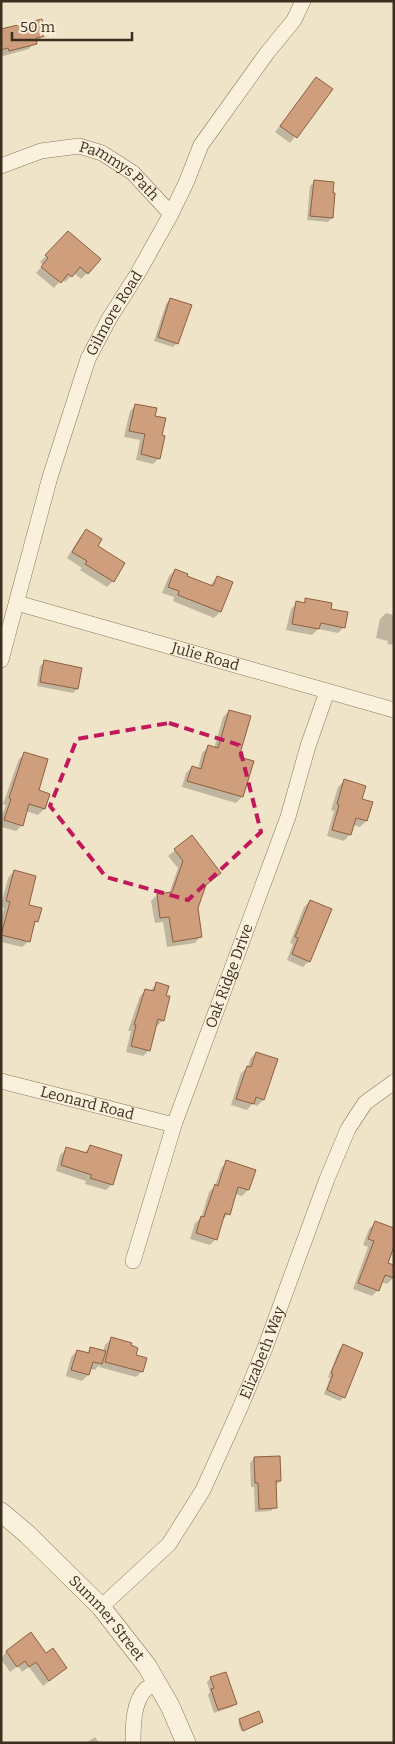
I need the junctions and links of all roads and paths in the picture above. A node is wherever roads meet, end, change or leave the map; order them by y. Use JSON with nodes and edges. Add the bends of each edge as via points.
{"nodes":[{"id":1,"x":303,"y":1,"type":"edge"},
{"id":2,"x":1,"y":166,"type":"edge"},
{"id":3,"x":171,"y":214,"type":"junction"},
{"id":4,"x":17,"y":603,"type":"junction"},
{"id":5,"x":1,"y":660,"type":"edge"},
{"id":6,"x":327,"y":692,"type":"junction"},
{"id":7,"x":394,"y":710,"type":"edge"},
{"id":8,"x":1,"y":1081,"type":"edge"},
{"id":9,"x":394,"y":1082,"type":"edge"},
{"id":10,"x":174,"y":1125,"type":"junction"},
{"id":11,"x":133,"y":1261,"type":"dead end"},
{"id":12,"x":1,"y":1512,"type":"edge"},
{"id":13,"x":101,"y":1607,"type":"junction"},
{"id":14,"x":157,"y":1683,"type":"junction"},
{"id":15,"x":133,"y":1743,"type":"edge"},
{"id":16,"x":186,"y":1743,"type":"edge"}],
"edges":[{"from":1,"to":3,"type":"street","name":"Gilmore Road","via":[[294,20],[207,136]]},
{"from":2,"to":3,"type":"street","name":"Pammys Path","via":[[41,151],[79,146],[102,153],[133,173]]},
{"from":3,"to":4,"type":"street","name":"Gilmore Road","via":[[88,359],[50,477]]},
{"from":4,"to":5,"type":"street","name":"Gilmore Road"},
{"from":4,"to":6,"type":"street","name":"Julie Road"},
{"from":6,"to":7,"type":"street","name":"Julie Road"},
{"from":6,"to":10,"type":"street","name":"Oak Ridge Drive","via":[[288,817]]},
{"from":8,"to":10,"type":"street","name":"Leonard Road"},
{"from":9,"to":13,"type":"street","name":"Elizabeth Way","via":[[364,1103],[348,1129],[265,1348],[203,1490],[169,1544]]},
{"from":10,"to":11,"type":"street","name":"Oak Ridge Drive"},
{"from":12,"to":13,"type":"street","name":"Summer Street"},
{"from":13,"to":14,"type":"street","name":"Summer Street"},
{"from":14,"to":15,"type":"street","via":[[145,1690],[138,1704],[133,1719]]},
{"from":14,"to":16,"type":"street","name":"Summer Street"}]}
